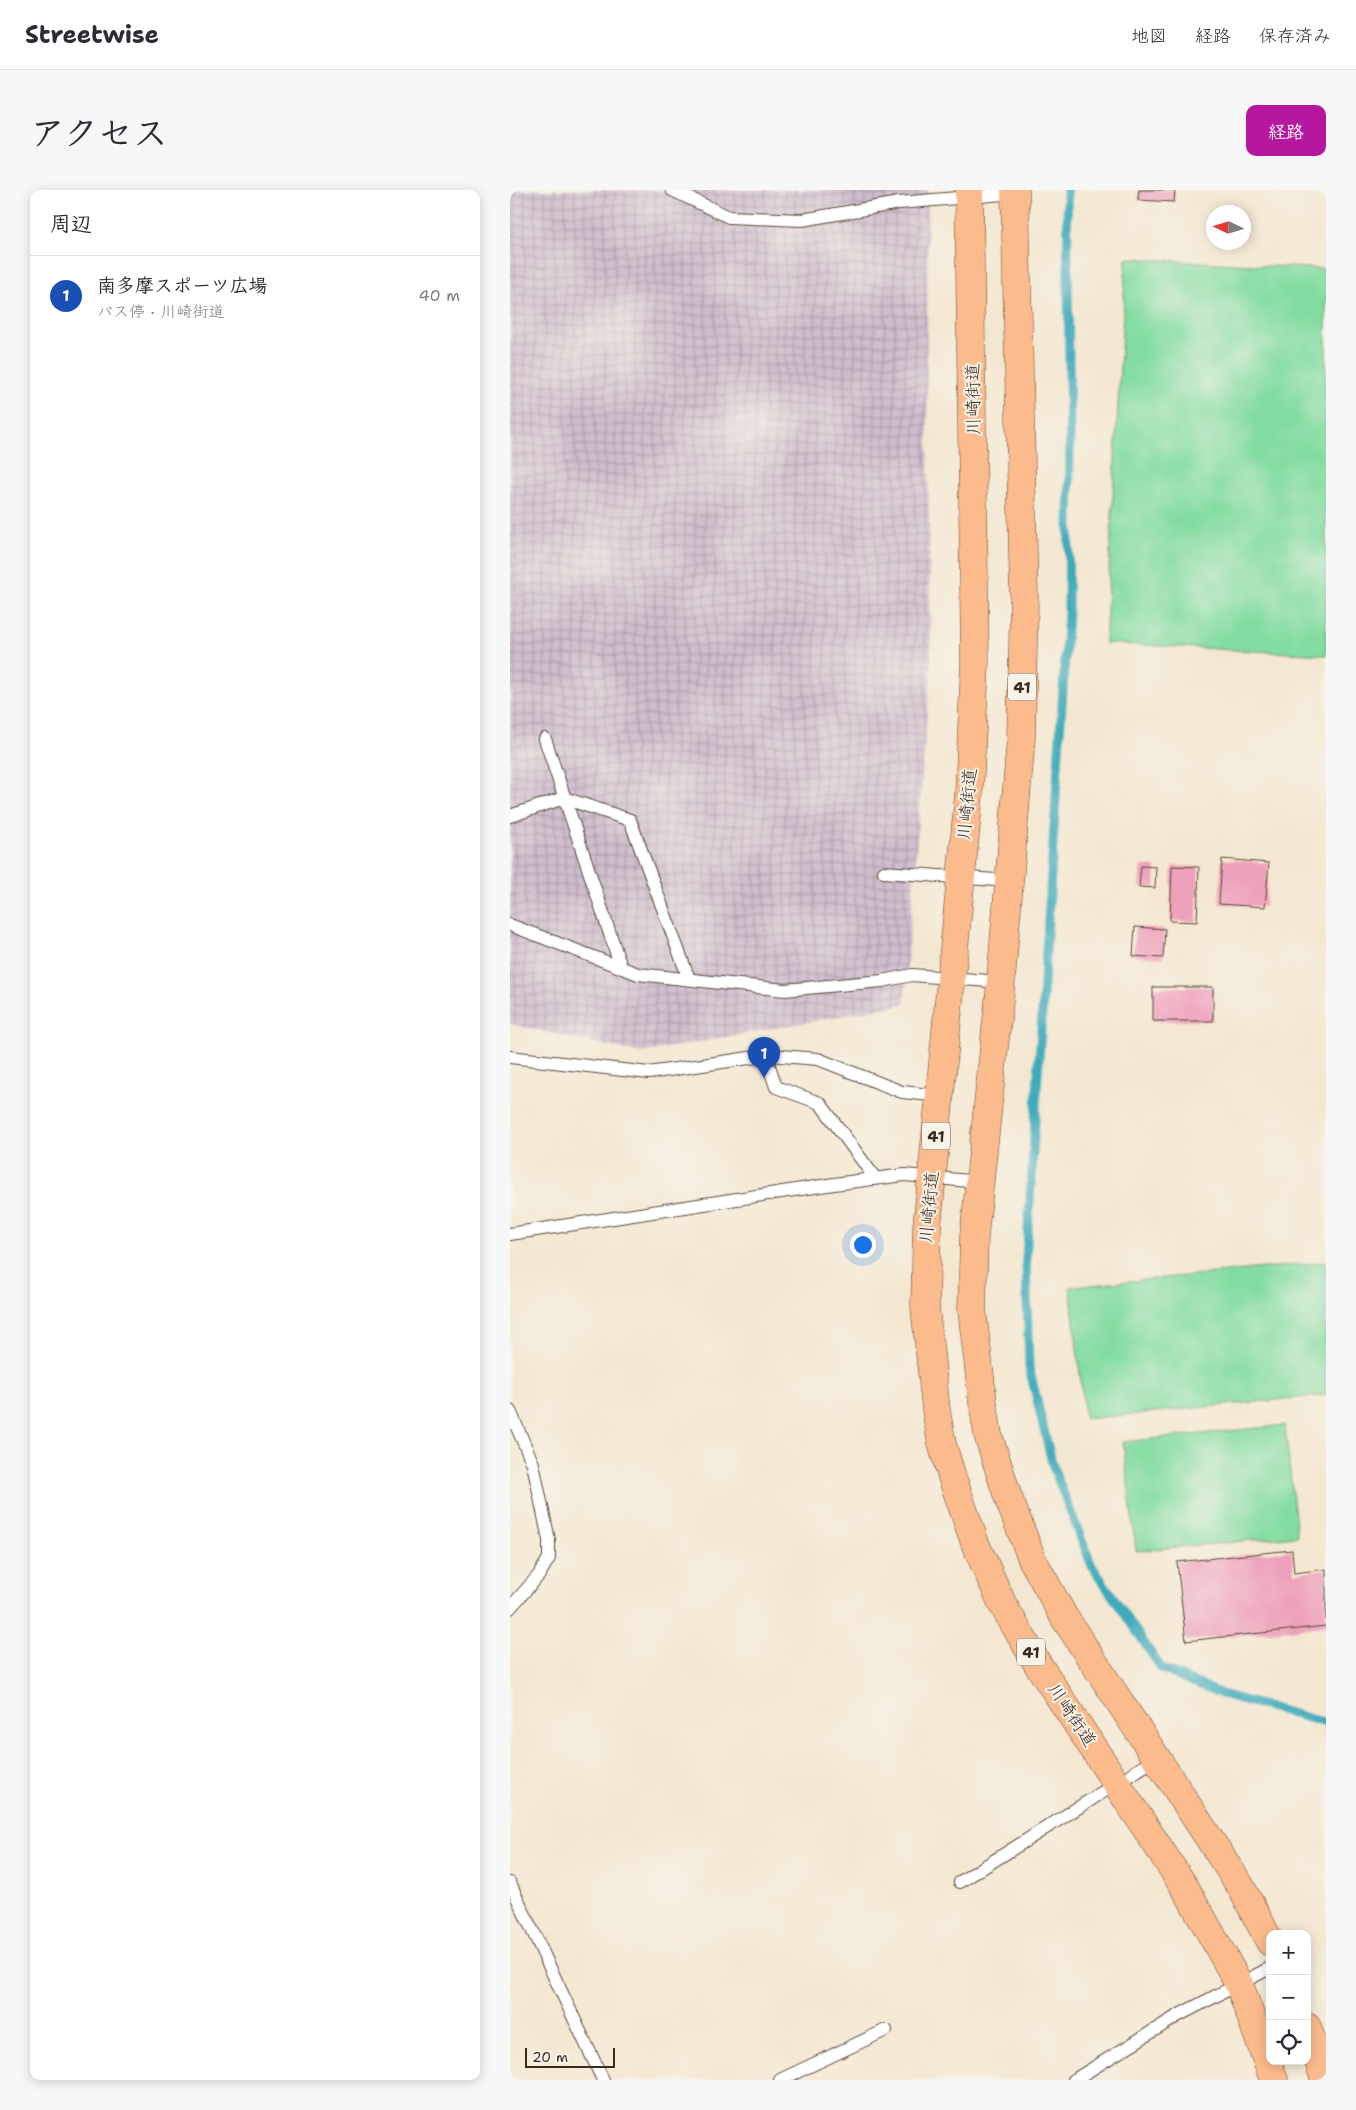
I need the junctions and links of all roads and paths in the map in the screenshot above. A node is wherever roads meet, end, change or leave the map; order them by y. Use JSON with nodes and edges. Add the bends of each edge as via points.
{"nodes":[{"id":1,"x":672,"y":190,"type":"edge"},
{"id":2,"x":1015,"y":192,"type":"edge"},
{"id":3,"x":969,"y":193,"type":"edge"},
{"id":4,"x":545,"y":739,"type":"dead end"},
{"id":5,"x":564,"y":798,"type":"junction"},
{"id":6,"x":510,"y":816,"type":"edge"},
{"id":7,"x":884,"y":872,"type":"dead end"},
{"id":8,"x":961,"y":878,"type":"junction"},
{"id":9,"x":1010,"y":881,"type":"junction"},
{"id":10,"x":510,"y":925,"type":"edge"},
{"id":11,"x":621,"y":967,"type":"junction"},
{"id":12,"x":952,"y":978,"type":"junction"},
{"id":13,"x":689,"y":979,"type":"junction"},
{"id":14,"x":1001,"y":982,"type":"junction"},
{"id":15,"x":769,"y":1055,"type":"junction"},
{"id":16,"x":510,"y":1057,"type":"edge"},
{"id":17,"x":940,"y":1096,"type":"junction"},
{"id":18,"x":932,"y":1177,"type":"junction"},
{"id":19,"x":876,"y":1178,"type":"junction"},
{"id":20,"x":980,"y":1182,"type":"junction"},
{"id":21,"x":510,"y":1234,"type":"edge"},
{"id":22,"x":510,"y":1411,"type":"edge"},
{"id":23,"x":510,"y":1608,"type":"edge"},
{"id":24,"x":1157,"y":1758,"type":"junction"},
{"id":25,"x":1117,"y":1783,"type":"junction"},
{"id":26,"x":960,"y":1882,"type":"dead end"},
{"id":27,"x":510,"y":1883,"type":"edge"},
{"id":28,"x":1266,"y":1934,"type":"edge"},
{"id":29,"x":1266,"y":1970,"type":"edge"},
{"id":30,"x":1239,"y":1984,"type":"junction"},
{"id":31,"x":886,"y":2030,"type":"dead end"},
{"id":32,"x":1311,"y":2039,"type":"edge"},
{"id":33,"x":603,"y":2080,"type":"edge"},
{"id":34,"x":780,"y":2080,"type":"edge"},
{"id":35,"x":1074,"y":2080,"type":"edge"},
{"id":36,"x":1274,"y":2080,"type":"edge"},
{"id":37,"x":1325,"y":2080,"type":"edge"}],
"edges":[{"from":1,"to":3,"type":"lane","via":[[729,217],[802,220]]},
{"from":2,"to":3,"type":"lane"},
{"from":2,"to":9,"type":"main road","number":"41","via":[[1024,600],[1021,738]]},
{"from":3,"to":8,"type":"main road","name":"川崎街道","number":"41","via":[[976,663]]},
{"from":4,"to":5,"type":"lane"},
{"from":5,"to":6,"type":"lane"},
{"from":5,"to":11,"type":"lane"},
{"from":5,"to":13,"type":"lane","via":[[630,820]]},
{"from":7,"to":8,"type":"lane"},
{"from":8,"to":9,"type":"lane"},
{"from":8,"to":12,"type":"main road","name":"川崎街道","number":"41"},
{"from":9,"to":14,"type":"main road","number":"41"},
{"from":10,"to":11,"type":"lane"},
{"from":11,"to":13,"type":"lane","via":[[638,974]]},
{"from":12,"to":13,"type":"lane","via":[[912,975],[785,990]]},
{"from":12,"to":14,"type":"lane"},
{"from":12,"to":17,"type":"main road","name":"川崎街道","number":"41"},
{"from":14,"to":20,"type":"main road","number":"41"},
{"from":15,"to":16,"type":"lane","via":[[649,1073]]},
{"from":15,"to":17,"type":"lane","via":[[818,1059],[902,1092]]},
{"from":15,"to":19,"type":"lane","via":[[776,1087],[820,1103]]},
{"from":17,"to":18,"type":"main road","name":"川崎街道","number":"41"},
{"from":18,"to":19,"type":"lane"},
{"from":18,"to":20,"type":"lane"},
{"from":18,"to":25,"type":"main road","name":"川崎街道","number":"41","via":[[926,1227],[925,1307],[942,1444],[975,1542],[1003,1605],[1037,1663]]},
{"from":19,"to":21,"type":"lane"},
{"from":20,"to":24,"type":"main road","number":"41","via":[[972,1310],[988,1435],[1032,1559],[1064,1617]]},
{"from":22,"to":23,"type":"lane","via":[[533,1464],[549,1540],[549,1558],[539,1575]]},
{"from":24,"to":25,"type":"lane"},
{"from":24,"to":28,"type":"main road","number":"41","via":[[1241,1887]]},
{"from":25,"to":26,"type":"lane"},
{"from":25,"to":30,"type":"main road","name":"川崎街道","number":"41","via":[[1186,1889]]},
{"from":27,"to":33,"type":"lane"},
{"from":29,"to":30,"type":"lane"},
{"from":30,"to":35,"type":"lane","via":[[1180,2015]]},
{"from":30,"to":36,"type":"main road","name":"川崎街道","number":"41"},
{"from":31,"to":34,"type":"lane"},
{"from":32,"to":37,"type":"main road"}]}
